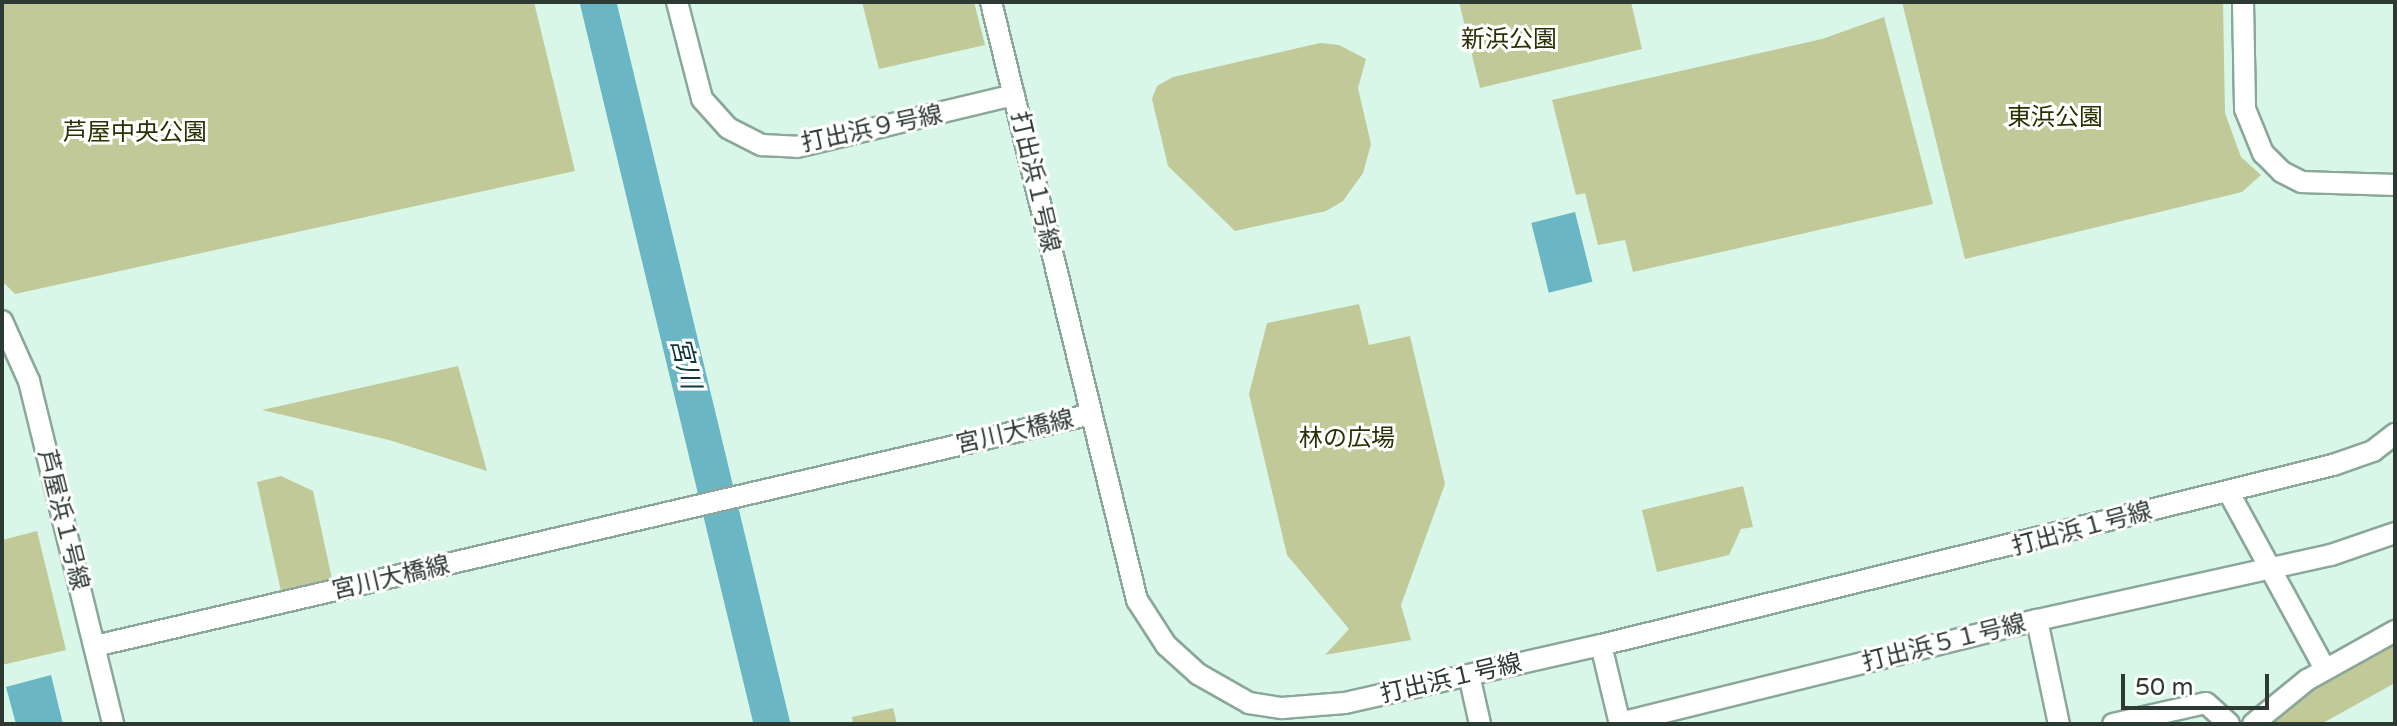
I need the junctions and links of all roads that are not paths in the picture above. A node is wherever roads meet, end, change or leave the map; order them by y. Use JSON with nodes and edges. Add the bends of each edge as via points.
{"nodes":[{"id":1,"x":677,"y":2,"type":"edge"},
{"id":2,"x":991,"y":2,"type":"edge"},
{"id":3,"x":2243,"y":2,"type":"edge"},
{"id":4,"x":1014,"y":95,"type":"junction"},
{"id":5,"x":2395,"y":185,"type":"edge"},
{"id":6,"x":2,"y":321,"type":"edge"},
{"id":7,"x":1088,"y":415,"type":"junction"},
{"id":8,"x":2395,"y":434,"type":"edge"},
{"id":9,"x":2228,"y":491,"type":"junction"},
{"id":10,"x":2395,"y":533,"type":"edge"},
{"id":11,"x":2268,"y":565,"type":"junction"},
{"id":12,"x":2037,"y":620,"type":"junction"},
{"id":13,"x":2395,"y":631,"type":"edge"},
{"id":14,"x":1601,"y":645,"type":"junction"},
{"id":15,"x":95,"y":646,"type":"junction"},
{"id":16,"x":2325,"y":669,"type":"junction"},
{"id":17,"x":1469,"y":675,"type":"junction"},
{"id":18,"x":1620,"y":723,"type":"edge"},
{"id":19,"x":113,"y":724,"type":"edge"},
{"id":20,"x":1480,"y":724,"type":"edge"},
{"id":21,"x":2059,"y":724,"type":"edge"},
{"id":22,"x":2113,"y":724,"type":"edge"},
{"id":23,"x":2229,"y":724,"type":"edge"},
{"id":24,"x":2253,"y":724,"type":"edge"}],
"edges":[{"from":1,"to":4,"type":"street","name":"打出浜９号線","via":[[702,99],[728,128],[762,145],[797,147]]},
{"from":2,"to":4,"type":"street","name":"打出浜１号線"},
{"from":3,"to":5,"type":"street","via":[[2245,109],[2263,153],[2302,182]]},
{"from":4,"to":7,"type":"street","name":"打出浜１号線"},
{"from":6,"to":15,"type":"street","name":"芦屋浜１号線","via":[[29,381]]},
{"from":7,"to":15,"type":"street","name":"宮川大橋線"},
{"from":7,"to":17,"type":"street","name":"打出浜１号線","via":[[1137,600],[1166,645],[1198,674],[1249,703],[1282,708],[1345,703]]},
{"from":8,"to":9,"type":"street","name":"打出浜１号線","via":[[2373,451],[2333,465]]},
{"from":9,"to":11,"type":"street"},
{"from":9,"to":14,"type":"street","name":"打出浜１号線"},
{"from":10,"to":11,"type":"street","name":"打出浜５１号線","via":[[2331,555]]},
{"from":11,"to":12,"type":"street","name":"打出浜５１号線"},
{"from":11,"to":16,"type":"street"},
{"from":12,"to":18,"type":"street","name":"打出浜５１号線"},
{"from":12,"to":21,"type":"street"},
{"from":13,"to":16,"type":"street"},
{"from":14,"to":17,"type":"street","name":"打出浜１号線"},
{"from":14,"to":18,"type":"street"},
{"from":15,"to":19,"type":"street","name":"芦屋浜１号線"},
{"from":16,"to":24,"type":"street"},
{"from":17,"to":20,"type":"street"},
{"from":22,"to":23,"type":"street","via":[[2206,703]]}]}
